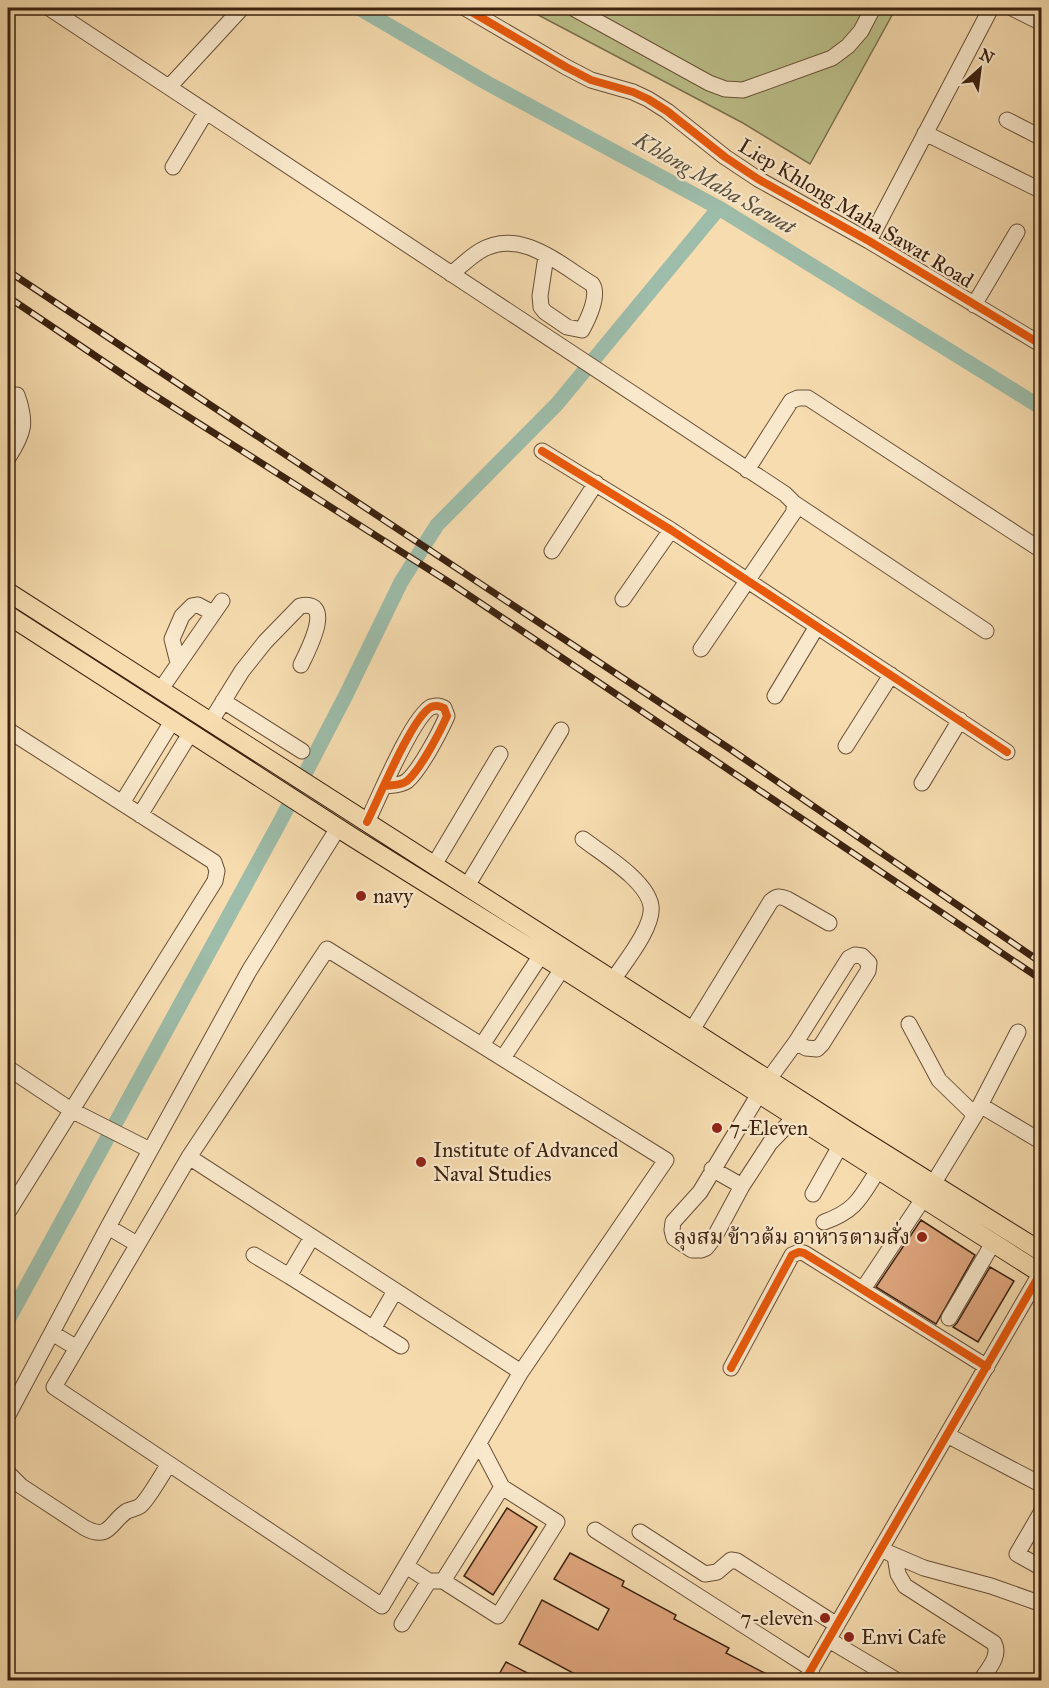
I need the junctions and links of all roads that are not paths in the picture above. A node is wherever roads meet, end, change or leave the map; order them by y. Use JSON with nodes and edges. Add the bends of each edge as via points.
{"nodes":[{"id":1,"x":49,"y":8,"type":"edge"},
{"id":2,"x":465,"y":8,"type":"edge"},
{"id":3,"x":573,"y":8,"type":"edge"},
{"id":4,"x":873,"y":8,"type":"edge"},
{"id":5,"x":991,"y":8,"type":"edge"},
{"id":6,"x":1012,"y":8,"type":"edge"},
{"id":7,"x":241,"y":9,"type":"dead end"},
{"id":8,"x":1041,"y":23,"type":"edge"},
{"id":9,"x":169,"y":87,"type":"junction"},
{"id":10,"x":206,"y":112,"type":"junction"},
{"id":11,"x":1007,"y":120,"type":"dead end"},
{"id":12,"x":925,"y":134,"type":"junction"},
{"id":13,"x":1041,"y":138,"type":"edge"},
{"id":14,"x":173,"y":167,"type":"dead end"},
{"id":15,"x":1041,"y":191,"type":"edge"},
{"id":16,"x":1017,"y":232,"type":"dead end"},
{"id":17,"x":869,"y":241,"type":"junction"},
{"id":18,"x":546,"y":256,"type":"junction"},
{"id":19,"x":451,"y":274,"type":"junction"},
{"id":20,"x":974,"y":305,"type":"junction"},
{"id":21,"x":1041,"y":345,"type":"edge"},
{"id":22,"x":17,"y":395,"type":"dead end"},
{"id":23,"x":542,"y":451,"type":"dead end"},
{"id":24,"x":8,"y":459,"type":"edge"},
{"id":25,"x":747,"y":470,"type":"junction"},
{"id":26,"x":596,"y":483,"type":"junction"},
{"id":27,"x":794,"y":503,"type":"junction"},
{"id":28,"x":671,"y":530,"type":"junction"},
{"id":29,"x":1038,"y":548,"type":"dead end"},
{"id":30,"x":552,"y":551,"type":"dead end"},
{"id":31,"x":747,"y":580,"type":"junction"},
{"id":32,"x":8,"y":592,"type":"edge"},
{"id":33,"x":623,"y":599,"type":"dead end"},
{"id":34,"x":8,"y":615,"type":"edge"},
{"id":35,"x":816,"y":628,"type":"junction"},
{"id":36,"x":986,"y":631,"type":"dead end"},
{"id":37,"x":701,"y":649,"type":"dead end"},
{"id":38,"x":178,"y":663,"type":"junction"},
{"id":39,"x":301,"y":665,"type":"dead end"},
{"id":40,"x":891,"y":675,"type":"junction"},
{"id":41,"x":161,"y":689,"type":"junction"},
{"id":42,"x":774,"y":696,"type":"dead end"},
{"id":43,"x":223,"y":701,"type":"junction"},
{"id":44,"x":183,"y":703,"type":"junction"},
{"id":45,"x":206,"y":718,"type":"junction"},
{"id":46,"x":173,"y":720,"type":"junction"},
{"id":47,"x":960,"y":720,"type":"junction"},
{"id":48,"x":8,"y":730,"type":"edge"},
{"id":49,"x":561,"y":730,"type":"dead end"},
{"id":50,"x":191,"y":732,"type":"junction"},
{"id":51,"x":846,"y":746,"type":"dead end"},
{"id":52,"x":302,"y":751,"type":"dead end"},
{"id":53,"x":1007,"y":752,"type":"dead end"},
{"id":54,"x":500,"y":754,"type":"dead end"},
{"id":55,"x":922,"y":783,"type":"dead end"},
{"id":56,"x":384,"y":786,"type":"junction"},
{"id":57,"x":122,"y":803,"type":"junction"},
{"id":58,"x":140,"y":815,"type":"junction"},
{"id":59,"x":367,"y":822,"type":"junction"},
{"id":60,"x":338,"y":828,"type":"junction"},
{"id":61,"x":583,"y":839,"type":"dead end"},
{"id":62,"x":434,"y":865,"type":"junction"},
{"id":63,"x":467,"y":886,"type":"junction"},
{"id":64,"x":829,"y":923,"type":"dead end"},
{"id":65,"x":541,"y":955,"type":"junction"},
{"id":66,"x":562,"y":969,"type":"junction"},
{"id":67,"x":613,"y":980,"type":"junction"},
{"id":68,"x":909,"y":1024,"type":"dead end"},
{"id":69,"x":692,"y":1030,"type":"junction"},
{"id":70,"x":1018,"y":1032,"type":"dead end"},
{"id":71,"x":796,"y":1042,"type":"junction"},
{"id":72,"x":482,"y":1045,"type":"junction"},
{"id":73,"x":503,"y":1058,"type":"junction"},
{"id":74,"x":8,"y":1068,"type":"edge"},
{"id":75,"x":764,"y":1087,"type":"junction"},
{"id":76,"x":977,"y":1110,"type":"junction"},
{"id":77,"x":76,"y":1112,"type":"junction"},
{"id":78,"x":795,"y":1117,"type":"junction"},
{"id":79,"x":1041,"y":1142,"type":"edge"},
{"id":80,"x":840,"y":1146,"type":"junction"},
{"id":81,"x":147,"y":1149,"type":"junction"},
{"id":82,"x":189,"y":1157,"type":"junction"},
{"id":83,"x":712,"y":1169,"type":"junction"},
{"id":84,"x":878,"y":1170,"type":"junction"},
{"id":85,"x":742,"y":1186,"type":"junction"},
{"id":86,"x":928,"y":1191,"type":"junction"},
{"id":87,"x":813,"y":1194,"type":"dead end"},
{"id":88,"x":8,"y":1212,"type":"edge"},
{"id":89,"x":824,"y":1222,"type":"dead end"},
{"id":90,"x":108,"y":1227,"type":"junction"},
{"id":91,"x":312,"y":1237,"type":"junction"},
{"id":92,"x":993,"y":1243,"type":"junction"},
{"id":93,"x":137,"y":1244,"type":"junction"},
{"id":94,"x":1041,"y":1252,"type":"edge"},
{"id":95,"x":254,"y":1255,"type":"dead end"},
{"id":96,"x":1041,"y":1274,"type":"edge"},
{"id":97,"x":289,"y":1276,"type":"junction"},
{"id":98,"x":863,"y":1289,"type":"junction"},
{"id":99,"x":395,"y":1291,"type":"junction"},
{"id":100,"x":949,"y":1318,"type":"dead end"},
{"id":101,"x":373,"y":1329,"type":"junction"},
{"id":102,"x":52,"y":1333,"type":"junction"},
{"id":103,"x":401,"y":1346,"type":"dead end"},
{"id":104,"x":77,"y":1348,"type":"junction"},
{"id":105,"x":987,"y":1367,"type":"junction"},
{"id":106,"x":731,"y":1368,"type":"dead end"},
{"id":107,"x":521,"y":1372,"type":"junction"},
{"id":108,"x":8,"y":1415,"type":"edge"},
{"id":109,"x":947,"y":1434,"type":"junction"},
{"id":110,"x":479,"y":1443,"type":"junction"},
{"id":111,"x":169,"y":1464,"type":"junction"},
{"id":112,"x":8,"y":1473,"type":"edge"},
{"id":113,"x":1041,"y":1485,"type":"edge"},
{"id":114,"x":502,"y":1487,"type":"junction"},
{"id":115,"x":1041,"y":1511,"type":"edge"},
{"id":116,"x":596,"y":1530,"type":"dead end"},
{"id":117,"x":640,"y":1532,"type":"dead end"},
{"id":118,"x":888,"y":1553,"type":"junction"},
{"id":119,"x":406,"y":1566,"type":"junction"},
{"id":120,"x":1041,"y":1568,"type":"edge"},
{"id":121,"x":436,"y":1581,"type":"junction"},
{"id":122,"x":1039,"y":1603,"type":"dead end"},
{"id":123,"x":402,"y":1624,"type":"dead end"},
{"id":124,"x":837,"y":1625,"type":"junction"},
{"id":125,"x":829,"y":1640,"type":"junction"},
{"id":126,"x":809,"y":1675,"type":"edge"},
{"id":127,"x":896,"y":1680,"type":"edge"},
{"id":128,"x":981,"y":1680,"type":"edge"}],
"edges":[{"from":1,"to":9,"type":"street"},
{"from":2,"to":17,"type":"street","name":"Liep Khlong Maha Sawat Road","via":[[566,68],[648,99],[758,179]]},
{"from":3,"to":4,"type":"street","via":[[710,83],[743,90],[832,58],[861,31]]},
{"from":5,"to":12,"type":"street"},
{"from":6,"to":8,"type":"street"},
{"from":7,"to":9,"type":"street"},
{"from":9,"to":10,"type":"street"},
{"from":10,"to":14,"type":"street"},
{"from":10,"to":19,"type":"street"},
{"from":11,"to":13,"type":"street"},
{"from":12,"to":15,"type":"street"},
{"from":12,"to":17,"type":"street"},
{"from":16,"to":20,"type":"street"},
{"from":17,"to":20,"type":"street","name":"Liep Khlong Maha Sawat Road"},
{"from":18,"to":18,"type":"street","via":[[595,288],[596,295],[582,330],[567,327],[541,306]]},
{"from":18,"to":19,"type":"street","via":[[521,243],[505,242],[479,251]]},
{"from":19,"to":25,"type":"street"},
{"from":20,"to":21,"type":"street","name":"Liep Khlong Maha Sawat Road"},
{"from":22,"to":24,"type":"street","via":[[24,421]]},
{"from":23,"to":26,"type":"street"},
{"from":25,"to":27,"type":"street"},
{"from":25,"to":29,"type":"street","via":[[791,401],[808,398]]},
{"from":26,"to":28,"type":"street"},
{"from":26,"to":30,"type":"street"},
{"from":27,"to":31,"type":"street","via":[[794,512]]},
{"from":27,"to":36,"type":"street"},
{"from":28,"to":31,"type":"street"},
{"from":28,"to":33,"type":"street"},
{"from":31,"to":35,"type":"street"},
{"from":31,"to":37,"type":"street"},
{"from":32,"to":41,"type":"main road"},
{"from":34,"to":46,"type":"main road"},
{"from":35,"to":40,"type":"street"},
{"from":35,"to":42,"type":"street"},
{"from":38,"to":38,"type":"street","via":[[172,639],[182,616],[192,606],[218,607]]},
{"from":38,"to":41,"type":"street"},
{"from":39,"to":43,"type":"street","via":[[318,623],[314,607],[306,604],[265,642]]},
{"from":40,"to":47,"type":"street"},
{"from":40,"to":51,"type":"street"},
{"from":41,"to":44,"type":"main road"},
{"from":43,"to":45,"type":"street"},
{"from":43,"to":52,"type":"street"},
{"from":44,"to":45,"type":"main road"},
{"from":44,"to":46,"type":"main road"},
{"from":45,"to":50,"type":"main road"},
{"from":45,"to":59,"type":"main road"},
{"from":46,"to":50,"type":"main road"},
{"from":46,"to":57,"type":"street"},
{"from":47,"to":53,"type":"street"},
{"from":47,"to":55,"type":"street"},
{"from":48,"to":57,"type":"street"},
{"from":49,"to":63,"type":"street"},
{"from":50,"to":58,"type":"street"},
{"from":50,"to":60,"type":"main road"},
{"from":54,"to":62,"type":"street"},
{"from":56,"to":56,"type":"street","via":[[399,785],[418,768],[447,716],[444,708],[432,706],[425,712],[401,749]]},
{"from":56,"to":59,"type":"street"},
{"from":57,"to":58,"type":"street"},
{"from":58,"to":77,"type":"street","via":[[214,862],[215,882]]},
{"from":59,"to":62,"type":"main road"},
{"from":60,"to":65,"type":"main road"},
{"from":60,"to":81,"type":"street","via":[[249,971]]},
{"from":61,"to":67,"type":"street","via":[[628,873],[651,906],[643,933]]},
{"from":62,"to":63,"type":"main road"},
{"from":63,"to":67,"type":"main road"},
{"from":64,"to":69,"type":"street","via":[[787,899],[776,897]]},
{"from":65,"to":66,"type":"main road"},
{"from":65,"to":72,"type":"street"},
{"from":66,"to":73,"type":"street"},
{"from":66,"to":75,"type":"main road"},
{"from":67,"to":69,"type":"main road"},
{"from":68,"to":76,"type":"street","via":[[939,1080]]},
{"from":69,"to":75,"type":"main road"},
{"from":70,"to":76,"type":"street"},
{"from":71,"to":71,"type":"street","via":[[812,1049],[822,1044],[868,971],[869,963],[862,956],[849,958]]},
{"from":71,"to":75,"type":"street"},
{"from":72,"to":73,"type":"street"},
{"from":72,"to":82,"type":"street","via":[[327,949]]},
{"from":73,"to":107,"type":"street","via":[[666,1160]]},
{"from":74,"to":77,"type":"street"},
{"from":75,"to":78,"type":"main road"},
{"from":75,"to":83,"type":"street"},
{"from":75,"to":86,"type":"main road"},
{"from":76,"to":79,"type":"street"},
{"from":76,"to":86,"type":"street"},
{"from":77,"to":81,"type":"street"},
{"from":77,"to":88,"type":"street"},
{"from":78,"to":80,"type":"main road"},
{"from":78,"to":85,"type":"street","via":[[770,1143]]},
{"from":80,"to":84,"type":"main road"},
{"from":80,"to":87,"type":"street"},
{"from":81,"to":90,"type":"street"},
{"from":82,"to":91,"type":"street"},
{"from":82,"to":93,"type":"street"},
{"from":83,"to":85,"type":"street"},
{"from":83,"to":85,"type":"street","via":[[672,1230],[674,1238],[692,1250],[706,1248],[714,1238]]},
{"from":84,"to":86,"type":"main road"},
{"from":84,"to":89,"type":"street","via":[[852,1208]]},
{"from":86,"to":92,"type":"main road"},
{"from":86,"to":94,"type":"main road"},
{"from":86,"to":98,"type":"street"},
{"from":90,"to":93,"type":"street"},
{"from":90,"to":102,"type":"street"},
{"from":91,"to":97,"type":"street"},
{"from":91,"to":99,"type":"street"},
{"from":92,"to":96,"type":"main road"},
{"from":92,"to":100,"type":"street"},
{"from":93,"to":104,"type":"street"},
{"from":95,"to":97,"type":"street"},
{"from":96,"to":105,"type":"street"},
{"from":97,"to":101,"type":"street"},
{"from":98,"to":105,"type":"street"},
{"from":98,"to":106,"type":"street","via":[[804,1253],[795,1253]]},
{"from":99,"to":101,"type":"street"},
{"from":99,"to":107,"type":"street"},
{"from":101,"to":103,"type":"street"},
{"from":102,"to":104,"type":"street"},
{"from":102,"to":108,"type":"street"},
{"from":104,"to":111,"type":"street","via":[[54,1387]]},
{"from":105,"to":109,"type":"street"},
{"from":107,"to":110,"type":"street"},
{"from":109,"to":113,"type":"street"},
{"from":109,"to":118,"type":"street"},
{"from":110,"to":114,"type":"street"},
{"from":110,"to":119,"type":"street"},
{"from":111,"to":112,"type":"street","via":[[142,1505],[127,1511],[102,1533],[85,1528],[21,1486]]},
{"from":111,"to":119,"type":"street","via":[[382,1606]]},
{"from":114,"to":121,"type":"street"},
{"from":114,"to":121,"type":"street","via":[[557,1522],[498,1616]]},
{"from":115,"to":120,"type":"street","via":[[1017,1554]]},
{"from":116,"to":126,"type":"street"},
{"from":117,"to":124,"type":"street","via":[[705,1574],[717,1572],[731,1560],[737,1561]]},
{"from":118,"to":122,"type":"street"},
{"from":118,"to":124,"type":"street"},
{"from":118,"to":128,"type":"street","via":[[905,1586],[994,1643],[997,1655]]},
{"from":119,"to":121,"type":"street"},
{"from":121,"to":123,"type":"street"},
{"from":124,"to":125,"type":"street"},
{"from":125,"to":126,"type":"street"},
{"from":125,"to":127,"type":"street"}]}
